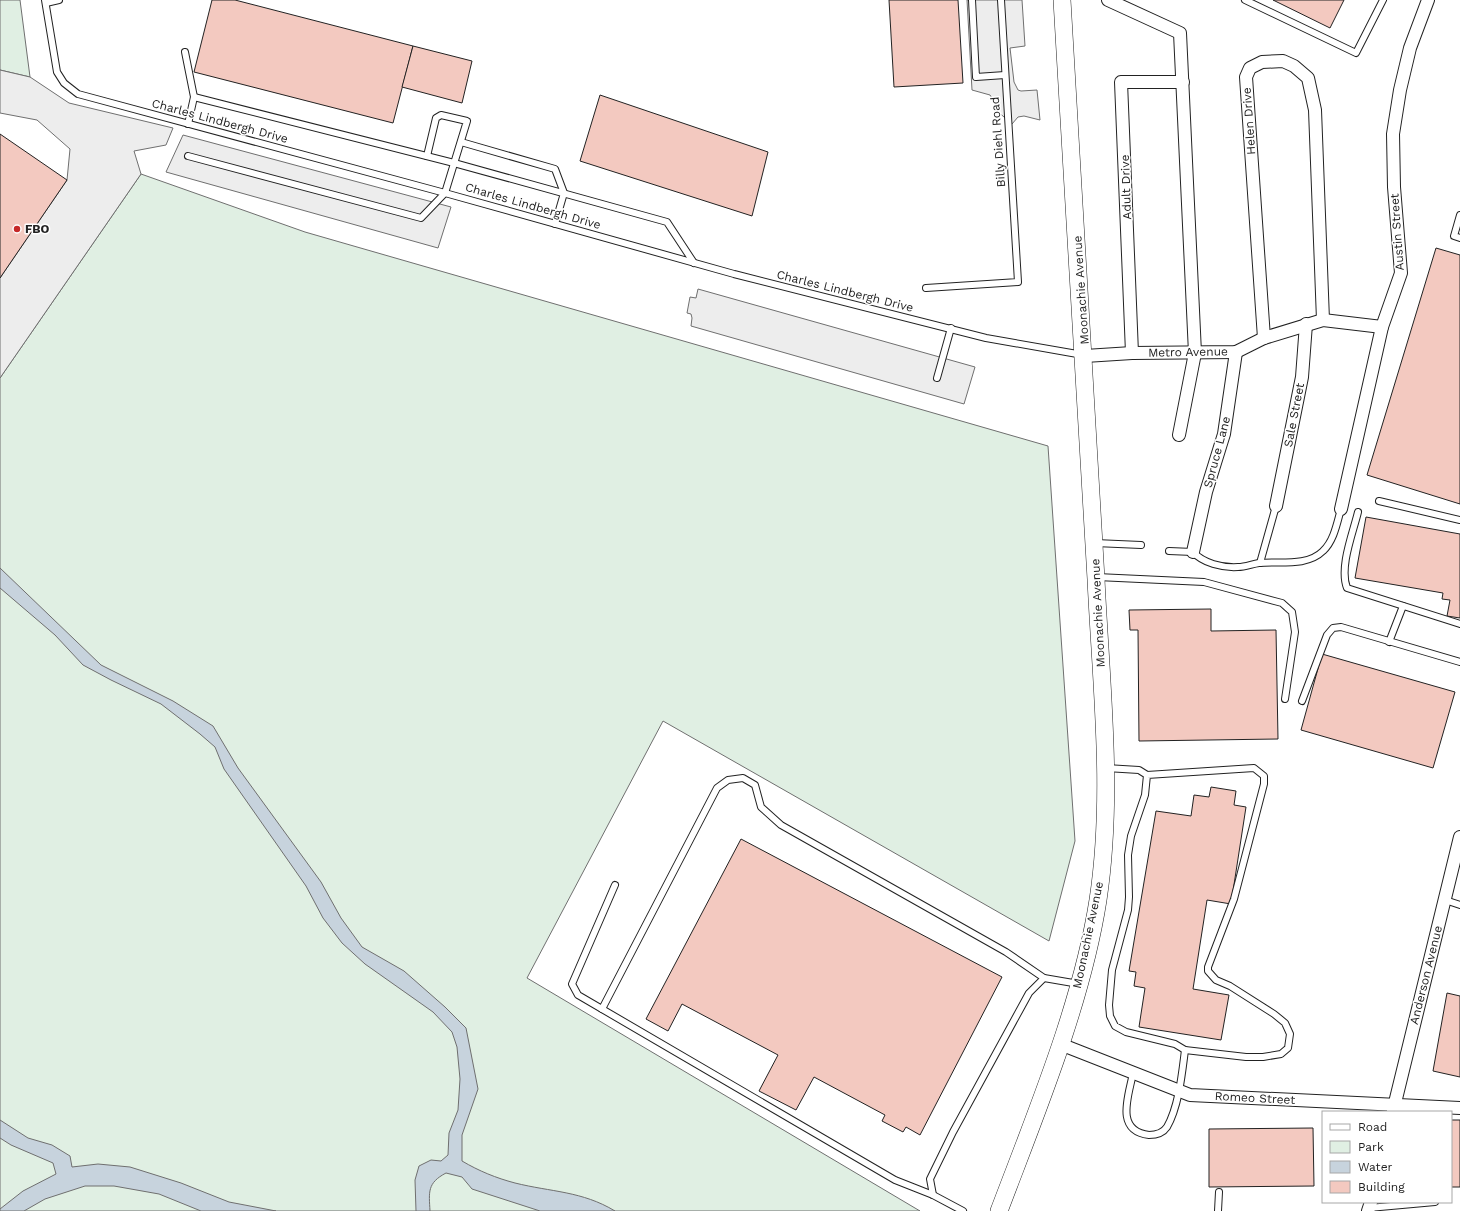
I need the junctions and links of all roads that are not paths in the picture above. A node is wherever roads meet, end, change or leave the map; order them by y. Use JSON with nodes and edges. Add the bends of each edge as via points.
{"nodes":[{"id":1,"x":59,"y":0,"type":"edge"},
{"id":2,"x":972,"y":0,"type":"edge"},
{"id":3,"x":1001,"y":0,"type":"edge"},
{"id":4,"x":1062,"y":0,"type":"edge"},
{"id":5,"x":1108,"y":0,"type":"edge"},
{"id":6,"x":1246,"y":0,"type":"edge"},
{"id":7,"x":1383,"y":0,"type":"edge"},
{"id":8,"x":1428,"y":0,"type":"edge"},
{"id":9,"x":46,"y":2,"type":"edge"},
{"id":10,"x":184,"y":52,"type":"dead end"},
{"id":11,"x":1005,"y":75,"type":"junction"},
{"id":12,"x":1183,"y":82,"type":"junction"},
{"id":13,"x":194,"y":96,"type":"junction"},
{"id":14,"x":188,"y":124,"type":"junction"},
{"id":15,"x":461,"y":142,"type":"junction"},
{"id":16,"x":188,"y":156,"type":"dead end"},
{"id":17,"x":426,"y":156,"type":"junction"},
{"id":18,"x":454,"y":163,"type":"junction"},
{"id":19,"x":446,"y":193,"type":"junction"},
{"id":20,"x":564,"y":193,"type":"junction"},
{"id":21,"x":1460,"y":215,"type":"edge"},
{"id":22,"x":555,"y":224,"type":"junction"},
{"id":23,"x":1460,"y":238,"type":"edge"},
{"id":24,"x":694,"y":263,"type":"junction"},
{"id":25,"x":926,"y":288,"type":"dead end"},
{"id":26,"x":1323,"y":320,"type":"junction"},
{"id":27,"x":1306,"y":324,"type":"junction"},
{"id":28,"x":1382,"y":327,"type":"junction"},
{"id":29,"x":951,"y":328,"type":"junction"},
{"id":30,"x":1264,"y":338,"type":"junction"},
{"id":31,"x":1236,"y":352,"type":"junction"},
{"id":32,"x":1132,"y":353,"type":"junction"},
{"id":33,"x":1195,"y":353,"type":"junction"},
{"id":34,"x":1085,"y":356,"type":"junction"},
{"id":35,"x":937,"y":378,"type":"dead end"},
{"id":36,"x":1179,"y":435,"type":"dead end"},
{"id":37,"x":1379,"y":501,"type":"dead end"},
{"id":38,"x":1276,"y":506,"type":"joint"},
{"id":39,"x":1341,"y":509,"type":"joint"},
{"id":40,"x":1358,"y":512,"type":"dead end"},
{"id":41,"x":1460,"y":520,"type":"edge"},
{"id":42,"x":1094,"y":543,"type":"junction"},
{"id":43,"x":1142,"y":545,"type":"dead end"},
{"id":44,"x":1169,"y":551,"type":"dead end"},
{"id":45,"x":1193,"y":552,"type":"junction"},
{"id":46,"x":1260,"y":563,"type":"junction"},
{"id":47,"x":1096,"y":577,"type":"junction"},
{"id":48,"x":1402,"y":606,"type":"junction"},
{"id":49,"x":1460,"y":624,"type":"edge"},
{"id":50,"x":1389,"y":642,"type":"junction"},
{"id":51,"x":1460,"y":662,"type":"edge"},
{"id":52,"x":1285,"y":699,"type":"dead end"},
{"id":53,"x":1302,"y":700,"type":"dead end"},
{"id":54,"x":1105,"y":768,"type":"junction"},
{"id":55,"x":1147,"y":775,"type":"junction"},
{"id":56,"x":1460,"y":837,"type":"edge"},
{"id":57,"x":615,"y":885,"type":"dead end"},
{"id":58,"x":1445,"y":900,"type":"junction"},
{"id":59,"x":1460,"y":904,"type":"edge"},
{"id":60,"x":1044,"y":978,"type":"junction"},
{"id":61,"x":1079,"y":984,"type":"junction"},
{"id":62,"x":602,"y":1009,"type":"junction"},
{"id":63,"x":1060,"y":1044,"type":"junction"},
{"id":64,"x":1185,"y":1050,"type":"junction"},
{"id":65,"x":1133,"y":1073,"type":"junction"},
{"id":66,"x":1180,"y":1091,"type":"junction"},
{"id":67,"x":1394,"y":1108,"type":"edge"},
{"id":68,"x":1460,"y":1108,"type":"edge"},
{"id":69,"x":1219,"y":1192,"type":"dead end"},
{"id":70,"x":933,"y":1195,"type":"junction"},
{"id":71,"x":1422,"y":1203,"type":"edge"},
{"id":72,"x":1369,"y":1207,"type":"edge"},
{"id":73,"x":963,"y":1211,"type":"edge"},
{"id":74,"x":999,"y":1211,"type":"edge"},
{"id":75,"x":1218,"y":1211,"type":"edge"}],
"edges":[{"from":1,"to":9,"type":"lane"},
{"from":2,"to":11,"type":"lane","via":[[976,77]]},
{"from":3,"to":11,"type":"lane","name":"Billy Diehl Road"},
{"from":4,"to":34,"type":"main road","name":"Moonachie Avenue"},
{"from":5,"to":12,"type":"street","via":[[1180,33]]},
{"from":6,"to":7,"type":"lane","via":[[1356,53]]},
{"from":8,"to":28,"type":"street","name":"Austin Street","via":[[1410,48],[1393,134],[1394,187],[1401,273]]},
{"from":9,"to":14,"type":"lane","name":"Charles Lindbergh Drive","via":[[57,72],[64,83],[78,94]]},
{"from":10,"to":13,"type":"lane"},
{"from":11,"to":25,"type":"lane","name":"Billy Diehl Road","via":[[1018,282]]},
{"from":12,"to":32,"type":"street","name":"Adult Drive","via":[[1121,82]]},
{"from":12,"to":33,"type":"street"},
{"from":13,"to":14,"type":"lane"},
{"from":13,"to":17,"type":"lane"},
{"from":14,"to":19,"type":"lane","name":"Charles Lindbergh Drive"},
{"from":15,"to":17,"type":"lane","via":[[467,121],[441,114],[436,118]]},
{"from":15,"to":18,"type":"lane"},
{"from":15,"to":20,"type":"lane","via":[[555,169]]},
{"from":16,"to":19,"type":"lane","via":[[421,218]]},
{"from":17,"to":18,"type":"lane"},
{"from":18,"to":19,"type":"lane"},
{"from":18,"to":20,"type":"lane"},
{"from":19,"to":22,"type":"lane","name":"Charles Lindbergh Drive"},
{"from":20,"to":22,"type":"lane"},
{"from":20,"to":24,"type":"lane","via":[[667,222]]},
{"from":21,"to":23,"type":"lane","via":[[1454,236]]},
{"from":22,"to":24,"type":"lane","name":"Charles Lindbergh Drive"},
{"from":24,"to":29,"type":"lane","name":"Charles Lindbergh Drive"},
{"from":26,"to":27,"type":"street","name":"Metro Avenue"},
{"from":26,"to":28,"type":"street","name":"Metro Avenue"},
{"from":26,"to":30,"type":"street","name":"Helen Drive","via":[[1315,110],[1308,78],[1294,66],[1283,61],[1262,62],[1250,68],[1246,77]]},
{"from":27,"to":30,"type":"street","name":"Metro Avenue"},
{"from":27,"to":38,"type":"street","name":"Sale Street","via":[[1302,377]]},
{"from":28,"to":39,"type":"street","name":"Austin Street"},
{"from":29,"to":34,"type":"lane","name":"Charles Lindbergh Drive","via":[[986,338]]},
{"from":29,"to":35,"type":"lane"},
{"from":30,"to":31,"type":"street","name":"Metro Avenue"},
{"from":31,"to":33,"type":"street","name":"Metro Avenue"},
{"from":31,"to":45,"type":"street","name":"Spruce Lane","via":[[1224,434],[1206,492]]},
{"from":32,"to":33,"type":"street","name":"Metro Avenue"},
{"from":32,"to":34,"type":"street","name":"Metro Avenue"},
{"from":33,"to":36,"type":"street"},
{"from":34,"to":42,"type":"main road","name":"Moonachie Avenue"},
{"from":37,"to":41,"type":"lane"},
{"from":38,"to":46,"type":"lane"},
{"from":39,"to":46,"type":"lane","via":[[1333,537],[1323,551],[1313,558],[1297,562]]},
{"from":40,"to":48,"type":"lane","via":[[1344,570],[1347,588]]},
{"from":42,"to":43,"type":"lane"},
{"from":42,"to":47,"type":"main road","name":"Moonachie Avenue"},
{"from":44,"to":45,"type":"lane"},
{"from":45,"to":46,"type":"lane","via":[[1208,562],[1238,568]]},
{"from":47,"to":52,"type":"lane","via":[[1204,582],[1282,603],[1292,612],[1295,632]]},
{"from":47,"to":54,"type":"main road","name":"Moonachie Avenue"},
{"from":48,"to":49,"type":"lane"},
{"from":48,"to":50,"type":"lane"},
{"from":50,"to":51,"type":"lane"},
{"from":50,"to":53,"type":"lane","via":[[1333,628],[1326,635]]},
{"from":54,"to":55,"type":"lane","via":[[1139,770]]},
{"from":54,"to":61,"type":"main road","name":"Moonachie Avenue","via":[[1105,840],[1098,901]]},
{"from":55,"to":64,"type":"lane","via":[[1145,795],[1128,855],[1128,910],[1112,970],[1110,1016],[1115,1026],[1126,1032],[1175,1044]]},
{"from":55,"to":64,"type":"lane","via":[[1254,768],[1264,776],[1234,899],[1208,971],[1216,980],[1274,1014],[1285,1024],[1290,1034],[1288,1048],[1281,1054],[1263,1057]]},
{"from":56,"to":58,"type":"street","name":"Anderson Avenue"},
{"from":57,"to":62,"type":"lane","via":[[572,984],[578,995]]},
{"from":58,"to":59,"type":"lane"},
{"from":58,"to":67,"type":"street","name":"Anderson Avenue"},
{"from":60,"to":61,"type":"lane"},
{"from":60,"to":62,"type":"lane","via":[[1006,952],[781,825],[761,807],[755,785],[743,778],[728,780],[717,788]]},
{"from":60,"to":70,"type":"lane","via":[[1029,993],[953,1132],[930,1179]]},
{"from":61,"to":63,"type":"main road","name":"Moonachie Avenue"},
{"from":62,"to":70,"type":"lane","via":[[888,1176]]},
{"from":63,"to":65,"type":"street","name":"Romeo Street"},
{"from":63,"to":74,"type":"main road","name":"Moonachie Avenue"},
{"from":64,"to":66,"type":"lane"},
{"from":65,"to":66,"type":"street","name":"Romeo Street"},
{"from":65,"to":66,"type":"lane","via":[[1126,1108],[1127,1121],[1132,1129],[1142,1134],[1162,1133],[1167,1127]]},
{"from":66,"to":67,"type":"street","name":"Romeo Street","via":[[1190,1095]]},
{"from":67,"to":68,"type":"street","name":"Romeo Street"},
{"from":69,"to":75,"type":"lane"},
{"from":70,"to":73,"type":"lane"},
{"from":71,"to":72,"type":"lane"}]}
